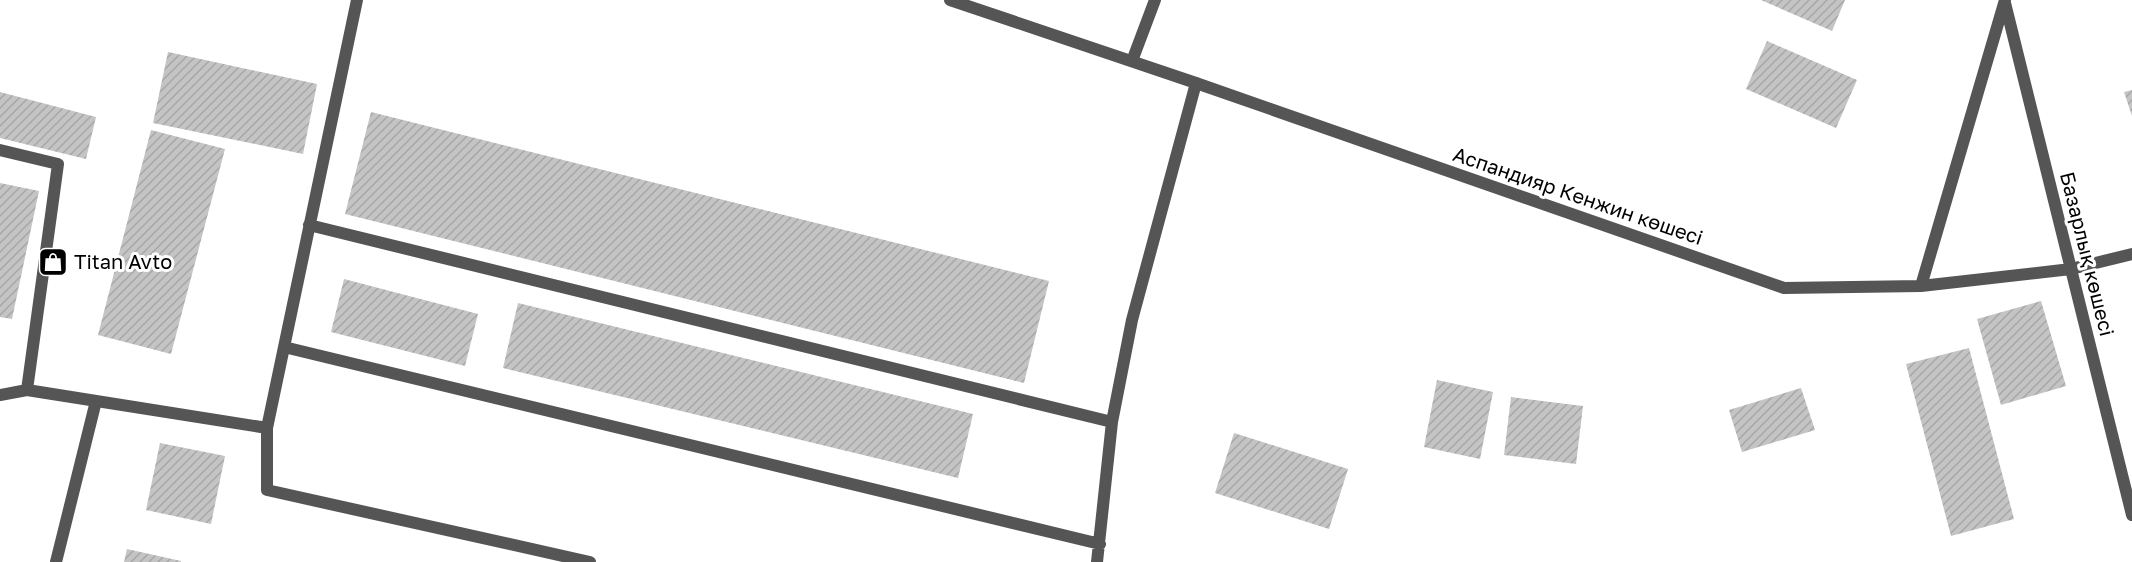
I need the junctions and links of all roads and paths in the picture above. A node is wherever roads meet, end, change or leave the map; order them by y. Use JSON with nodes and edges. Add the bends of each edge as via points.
{"nodes":[{"id":1,"x":357,"y":0,"type":"edge"},
{"id":2,"x":950,"y":0,"type":"edge"},
{"id":3,"x":1155,"y":0,"type":"edge"},
{"id":4,"x":2005,"y":1,"type":"edge"},
{"id":5,"x":1132,"y":61,"type":"junction"},
{"id":6,"x":1196,"y":83,"type":"junction"},
{"id":7,"x":0,"y":150,"type":"edge"},
{"id":8,"x":309,"y":225,"type":"junction"},
{"id":9,"x":2132,"y":255,"type":"edge"},
{"id":10,"x":2071,"y":269,"type":"junction"},
{"id":11,"x":1921,"y":286,"type":"junction"},
{"id":12,"x":285,"y":347,"type":"junction"},
{"id":13,"x":27,"y":390,"type":"junction"},
{"id":14,"x":0,"y":394,"type":"edge"},
{"id":15,"x":96,"y":401,"type":"junction"},
{"id":16,"x":1112,"y":422,"type":"junction"},
{"id":17,"x":267,"y":428,"type":"junction"},
{"id":18,"x":2132,"y":515,"type":"edge"},
{"id":19,"x":1100,"y":544,"type":"junction"},
{"id":20,"x":56,"y":562,"type":"edge"},
{"id":21,"x":590,"y":562,"type":"edge"},
{"id":22,"x":1097,"y":562,"type":"edge"}],
"edges":[{"from":1,"to":8,"type":"street"},
{"from":2,"to":5,"type":"street","name":"Аспандияр Кенжин көшесі"},
{"from":3,"to":5,"type":"street"},
{"from":4,"to":10,"type":"street","name":"Базарлық көшесі"},
{"from":4,"to":11,"type":"street"},
{"from":5,"to":6,"type":"street","name":"Аспандияр Кенжин көшесі"},
{"from":6,"to":11,"type":"street","name":"Аспандияр Кенжин көшесі","via":[[1784,288]]},
{"from":6,"to":16,"type":"street","via":[[1132,320]]},
{"from":7,"to":13,"type":"street","via":[[58,164]]},
{"from":8,"to":12,"type":"street"},
{"from":8,"to":16,"type":"street"},
{"from":9,"to":10,"type":"street","name":"Аспандияр Кенжин көшесі"},
{"from":10,"to":11,"type":"street","name":"Аспандияр Кенжин көшесі"},
{"from":10,"to":18,"type":"street","name":"Базарлық көшесі"},
{"from":12,"to":17,"type":"street"},
{"from":12,"to":19,"type":"street"},
{"from":13,"to":14,"type":"street"},
{"from":13,"to":15,"type":"street"},
{"from":15,"to":17,"type":"street"},
{"from":15,"to":20,"type":"street"},
{"from":16,"to":19,"type":"street"},
{"from":17,"to":21,"type":"street","via":[[267,490]]},
{"from":19,"to":22,"type":"street"}]}
